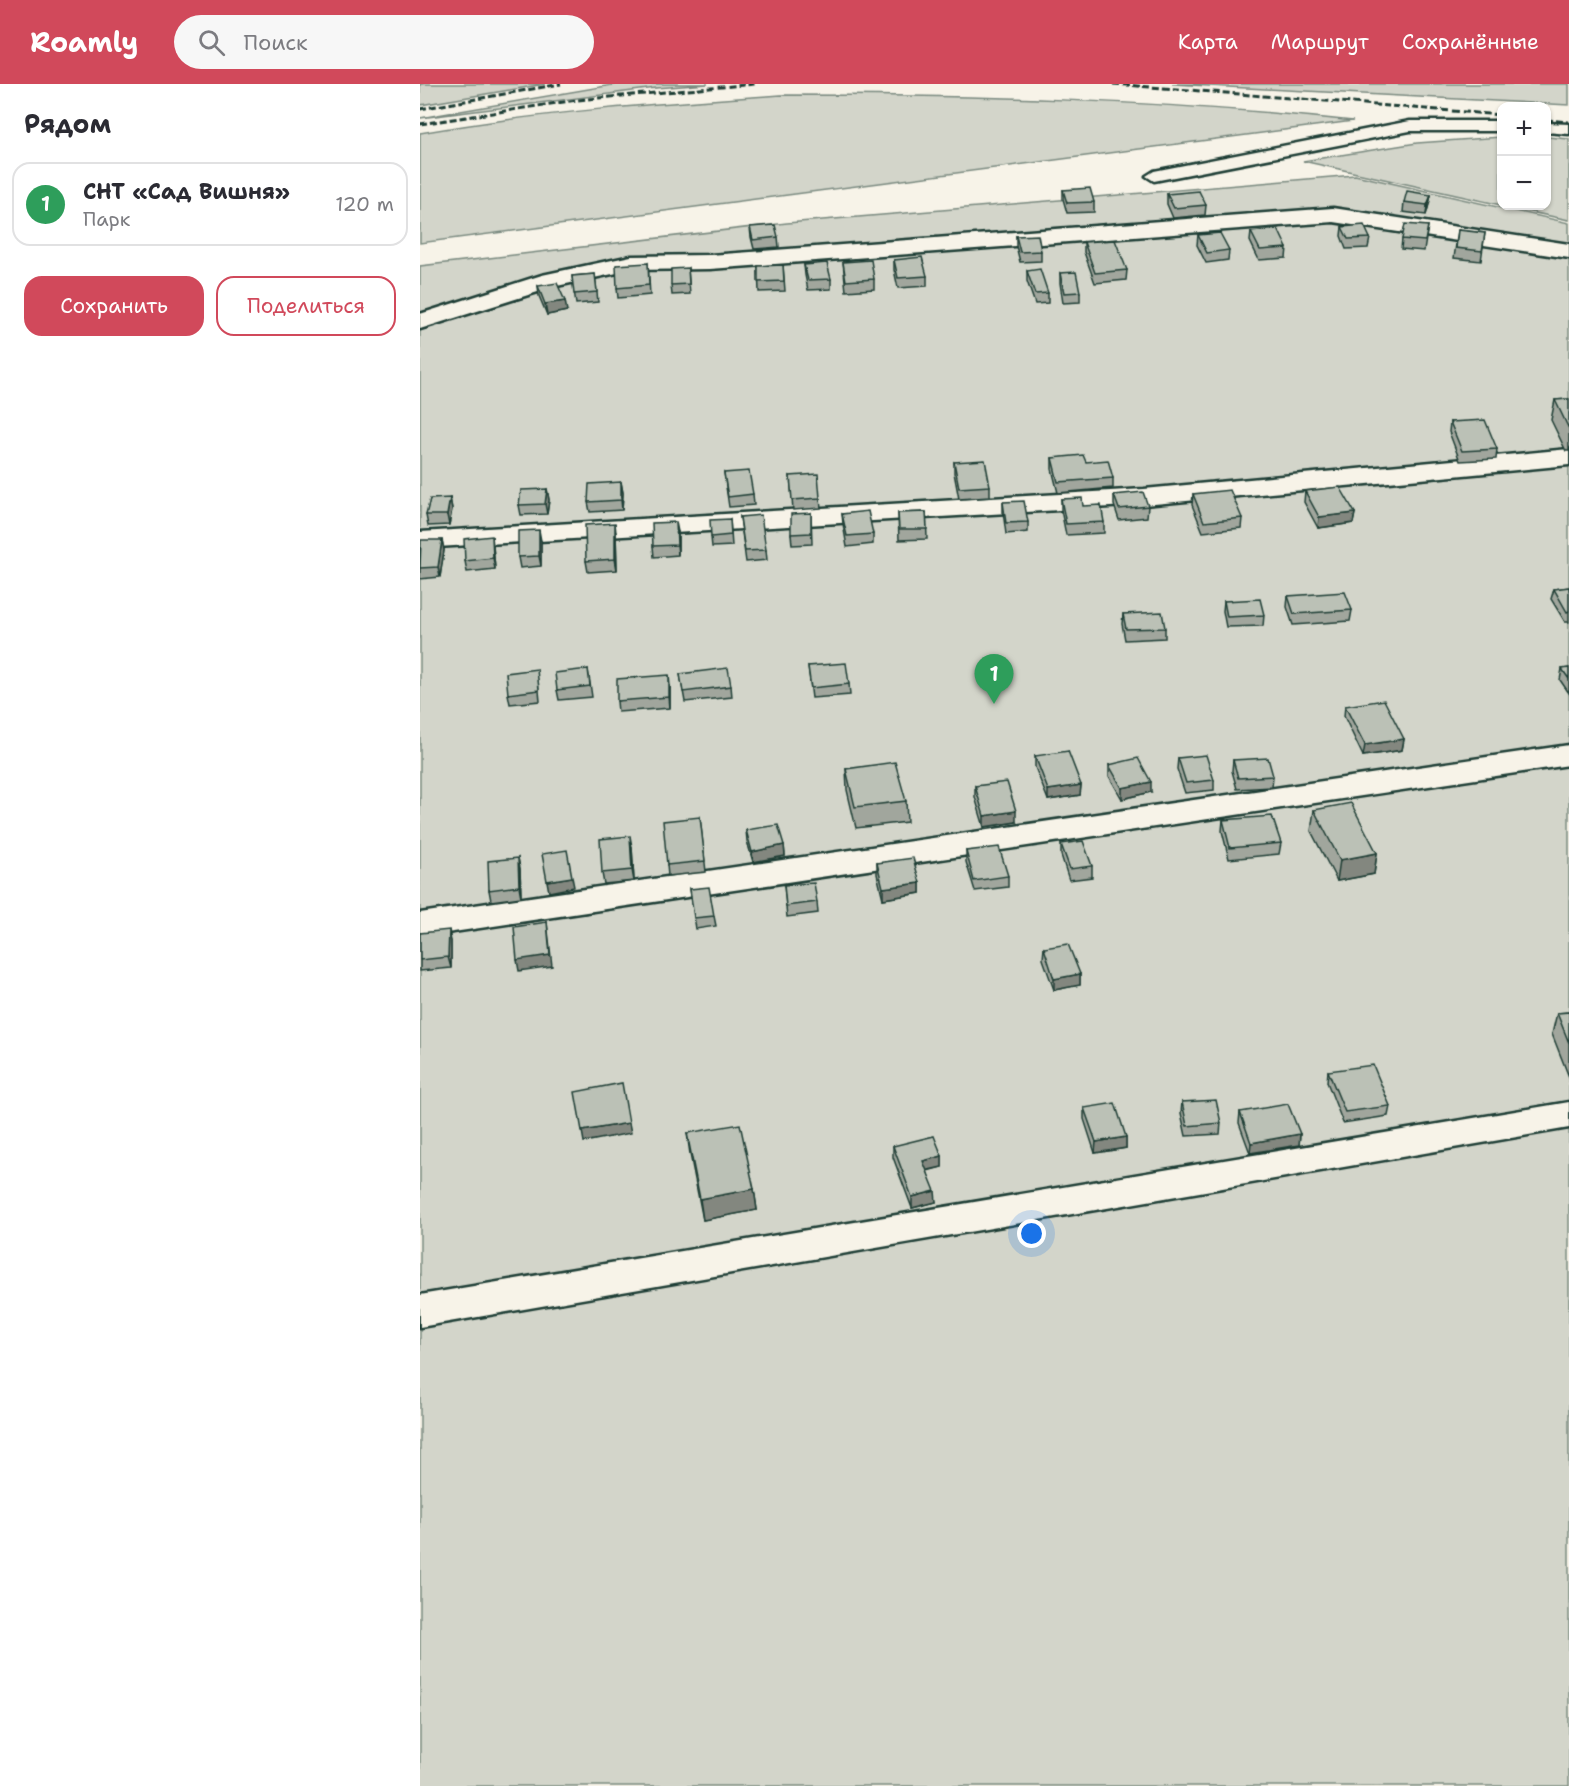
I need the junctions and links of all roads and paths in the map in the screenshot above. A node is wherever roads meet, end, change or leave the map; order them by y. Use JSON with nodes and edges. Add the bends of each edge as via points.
{"nodes":[{"id":1,"x":1497,"y":126,"type":"edge"},
{"id":2,"x":1551,"y":127,"type":"edge"},
{"id":3,"x":1569,"y":129,"type":"edge"},
{"id":4,"x":1154,"y":176,"type":"dead end"},
{"id":5,"x":1569,"y":251,"type":"edge"},
{"id":6,"x":420,"y":322,"type":"edge"},
{"id":7,"x":1569,"y":458,"type":"edge"},
{"id":8,"x":420,"y":540,"type":"edge"},
{"id":9,"x":1569,"y":755,"type":"edge"},
{"id":10,"x":420,"y":926,"type":"edge"},
{"id":11,"x":1569,"y":1115,"type":"edge"},
{"id":12,"x":420,"y":1311,"type":"edge"}],
"edges":[{"from":1,"to":4,"type":"lane","via":[[1410,126]]},
{"from":2,"to":3,"type":"lane"},
{"from":5,"to":6,"type":"street","via":[[1333,215],[710,262],[631,263],[551,280]]},
{"from":7,"to":8,"type":"street","via":[[1144,497]]},
{"from":9,"to":10,"type":"street"},
{"from":11,"to":12,"type":"street"}]}
